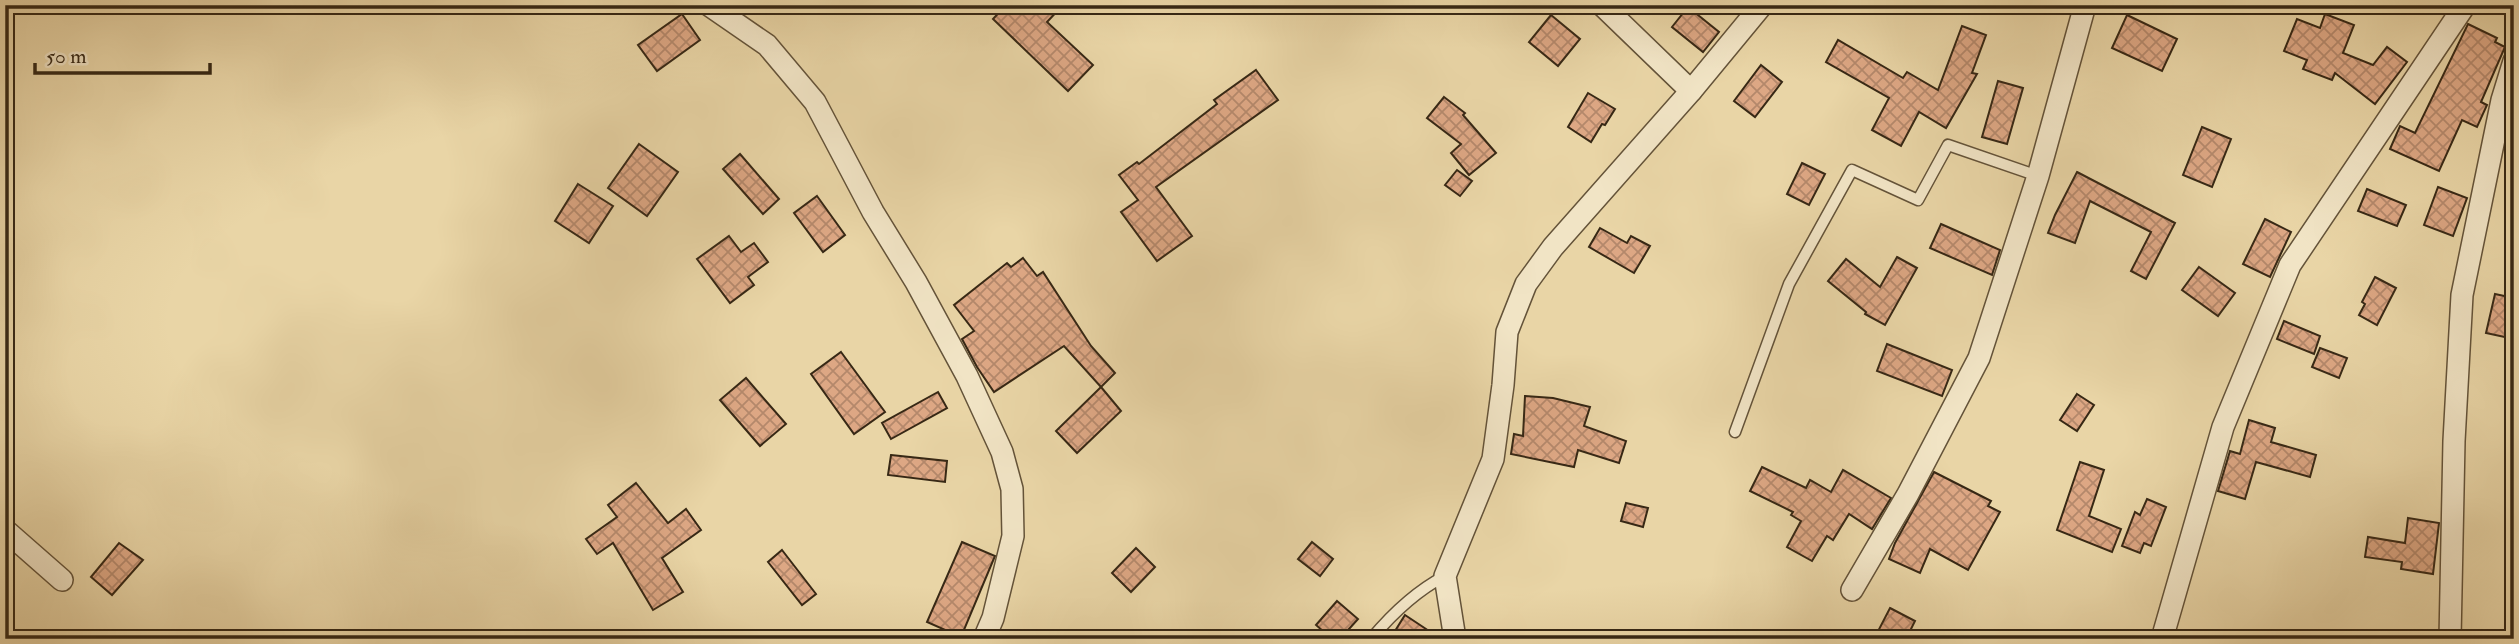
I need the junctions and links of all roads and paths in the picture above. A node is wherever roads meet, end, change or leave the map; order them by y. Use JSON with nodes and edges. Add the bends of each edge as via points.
{"nodes":[{"id":1,"x":709,"y":5,"type":"edge"},
{"id":2,"x":1602,"y":5,"type":"edge"},
{"id":3,"x":1762,"y":5,"type":"edge"},
{"id":4,"x":2085,"y":5,"type":"edge"},
{"id":5,"x":2465,"y":5,"type":"edge"},
{"id":6,"x":2514,"y":61,"type":"edge"},
{"id":7,"x":1691,"y":91,"type":"junction"},
{"id":8,"x":2038,"y":176,"type":"junction"},
{"id":9,"x":1735,"y":432,"type":"dead end"},
{"id":10,"x":5,"y":530,"type":"edge"},
{"id":11,"x":1446,"y":576,"type":"junction"},
{"id":12,"x":62,"y":580,"type":"dead end"},
{"id":13,"x":1852,"y":590,"type":"dead end"},
{"id":14,"x":984,"y":639,"type":"edge"},
{"id":15,"x":1371,"y":639,"type":"edge"},
{"id":16,"x":1455,"y":639,"type":"edge"},
{"id":17,"x":2162,"y":639,"type":"edge"},
{"id":18,"x":2450,"y":639,"type":"edge"}],
"edges":[{"from":1,"to":14,"type":"street","via":[[768,45],[815,102],[967,376],[1002,452],[1013,489],[1013,536]]},
{"from":2,"to":7,"type":"street"},
{"from":3,"to":7,"type":"street"},
{"from":4,"to":8,"type":"street"},
{"from":5,"to":17,"type":"street","via":[[2290,265],[2223,427]]},
{"from":6,"to":18,"type":"street","via":[[2462,295]]},
{"from":7,"to":11,"type":"street","via":[[1553,247],[1526,284],[1507,332],[1493,459]]},
{"from":8,"to":9,"type":"lane","via":[[1948,145],[1918,200],[1852,170],[1789,284]]},
{"from":8,"to":13,"type":"street","via":[[1979,358]]},
{"from":10,"to":12,"type":"street"},
{"from":11,"to":15,"type":"lane","via":[[1426,586]]},
{"from":11,"to":16,"type":"street"}]}
